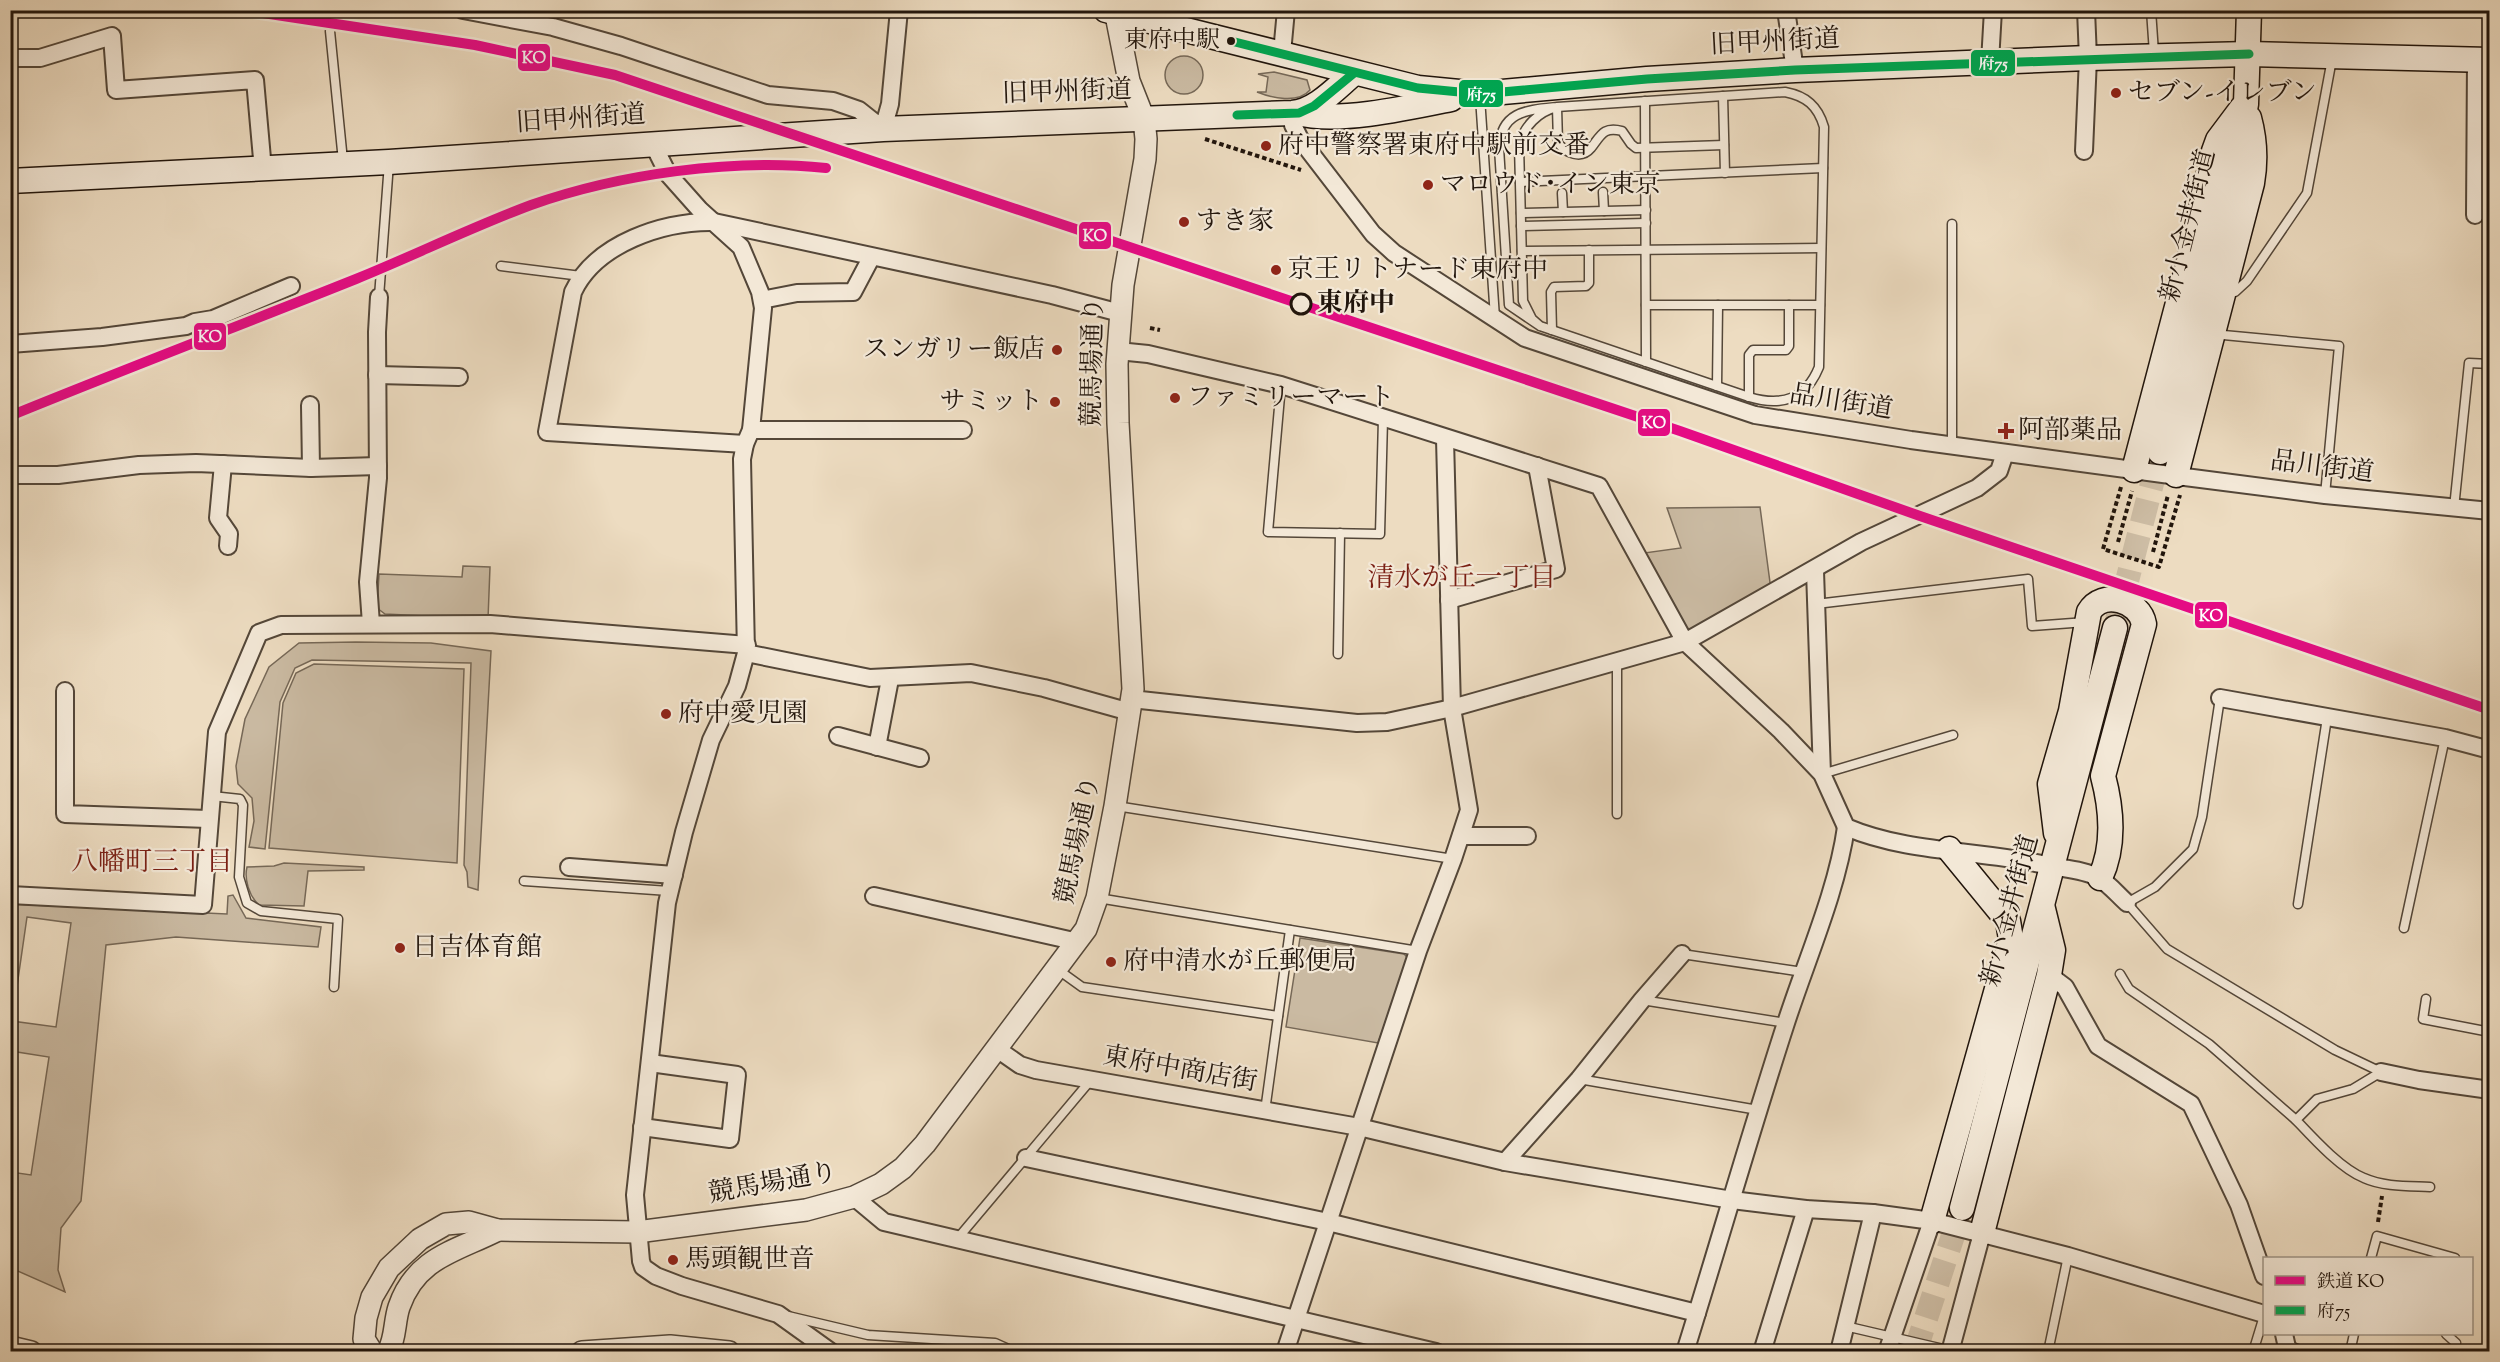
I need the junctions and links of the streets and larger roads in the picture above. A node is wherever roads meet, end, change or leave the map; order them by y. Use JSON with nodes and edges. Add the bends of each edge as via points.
{"nodes":[{"id":1,"x":463,"y":10,"type":"edge"},
{"id":2,"x":899,"y":10,"type":"edge"},
{"id":3,"x":1286,"y":10,"type":"edge"},
{"id":4,"x":1786,"y":10,"type":"edge"},
{"id":5,"x":1993,"y":10,"type":"edge"},
{"id":6,"x":2086,"y":10,"type":"edge"},
{"id":7,"x":2249,"y":10,"type":"edge"},
{"id":8,"x":1113,"y":11,"type":"edge"},
{"id":9,"x":1282,"y":53,"type":"junction"},
{"id":10,"x":2249,"y":54,"type":"junction"},
{"id":11,"x":10,"y":58,"type":"edge"},
{"id":12,"x":2088,"y":58,"type":"junction"},
{"id":13,"x":2483,"y":60,"type":"edge"},
{"id":14,"x":1990,"y":62,"type":"junction"},
{"id":15,"x":1795,"y":70,"type":"junction"},
{"id":16,"x":1354,"y":73,"type":"junction"},
{"id":17,"x":1480,"y":94,"type":"junction"},
{"id":18,"x":2246,"y":104,"type":"junction"},
{"id":19,"x":1296,"y":113,"type":"junction"},
{"id":20,"x":1144,"y":119,"type":"junction"},
{"id":21,"x":884,"y":129,"type":"junction"},
{"id":22,"x":653,"y":144,"type":"junction"},
{"id":23,"x":2084,"y":151,"type":"dead end"},
{"id":24,"x":263,"y":170,"type":"junction"},
{"id":25,"x":10,"y":181,"type":"edge"},
{"id":26,"x":2475,"y":215,"type":"dead end"},
{"id":27,"x":714,"y":222,"type":"junction"},
{"id":28,"x":872,"y":258,"type":"junction"},
{"id":29,"x":291,"y":286,"type":"dead end"},
{"id":30,"x":379,"y":297,"type":"road end"},
{"id":31,"x":762,"y":300,"type":"junction"},
{"id":32,"x":1120,"y":313,"type":"junction"},
{"id":33,"x":10,"y":344,"type":"edge"},
{"id":34,"x":1118,"y":351,"type":"junction"},
{"id":35,"x":377,"y":375,"type":"junction"},
{"id":36,"x":459,"y":377,"type":"dead end"},
{"id":37,"x":310,"y":405,"type":"dead end"},
{"id":38,"x":963,"y":430,"type":"dead end"},
{"id":39,"x":748,"y":437,"type":"junction"},
{"id":40,"x":1445,"y":439,"type":"junction"},
{"id":41,"x":2160,"y":452,"type":"tunnel mouth"},
{"id":42,"x":2005,"y":453,"type":"junction"},
{"id":43,"x":223,"y":464,"type":"junction"},
{"id":44,"x":378,"y":466,"type":"junction"},
{"id":45,"x":1537,"y":466,"type":"junction"},
{"id":46,"x":311,"y":468,"type":"junction"},
{"id":47,"x":2131,"y":473,"type":"junction"},
{"id":48,"x":10,"y":475,"type":"edge"},
{"id":49,"x":2177,"y":479,"type":"junction"},
{"id":50,"x":2490,"y":511,"type":"edge"},
{"id":51,"x":228,"y":546,"type":"dead end"},
{"id":52,"x":1815,"y":571,"type":"junction"},
{"id":53,"x":1449,"y":600,"type":"junction"},
{"id":54,"x":371,"y":624,"type":"junction"},
{"id":55,"x":2115,"y":628,"type":"tunnel mouth"},
{"id":56,"x":1685,"y":642,"type":"junction"},
{"id":57,"x":747,"y":649,"type":"junction"},
{"id":58,"x":890,"y":679,"type":"junction"},
{"id":59,"x":65,"y":691,"type":"dead end"},
{"id":60,"x":2220,"y":698,"type":"road end"},
{"id":61,"x":1130,"y":706,"type":"junction"},
{"id":62,"x":1452,"y":708,"type":"junction"},
{"id":63,"x":838,"y":736,"type":"dead end"},
{"id":64,"x":877,"y":747,"type":"junction"},
{"id":65,"x":2490,"y":750,"type":"edge"},
{"id":66,"x":920,"y":758,"type":"dead end"},
{"id":67,"x":1822,"y":774,"type":"junction"},
{"id":68,"x":208,"y":819,"type":"junction"},
{"id":69,"x":1846,"y":827,"type":"junction"},
{"id":70,"x":1461,"y":836,"type":"junction"},
{"id":71,"x":1527,"y":836,"type":"dead end"},
{"id":72,"x":1949,"y":849,"type":"junction"},
{"id":73,"x":2055,"y":855,"type":"junction"},
{"id":74,"x":569,"y":867,"type":"dead end"},
{"id":75,"x":2100,"y":878,"type":"junction"},
{"id":76,"x":671,"y":883,"type":"junction"},
{"id":77,"x":10,"y":895,"type":"edge"},
{"id":78,"x":874,"y":896,"type":"dead end"},
{"id":79,"x":2127,"y":903,"type":"road end"},
{"id":80,"x":2042,"y":907,"type":"junction"},
{"id":81,"x":1078,"y":942,"type":"junction"},
{"id":82,"x":1682,"y":954,"type":"road end"},
{"id":83,"x":2049,"y":975,"type":"junction"},
{"id":84,"x":997,"y":1049,"type":"junction"},
{"id":85,"x":650,"y":1063,"type":"junction"},
{"id":86,"x":2381,"y":1072,"type":"road end"},
{"id":87,"x":2490,"y":1090,"type":"edge"},
{"id":88,"x":642,"y":1127,"type":"junction"},
{"id":89,"x":1359,"y":1127,"type":"junction"},
{"id":90,"x":1026,"y":1158,"type":"road end"},
{"id":91,"x":1505,"y":1162,"type":"junction"},
{"id":92,"x":854,"y":1197,"type":"junction"},
{"id":93,"x":1732,"y":1200,"type":"junction"},
{"id":94,"x":1962,"y":1208,"type":"tunnel mouth"},
{"id":95,"x":1806,"y":1209,"type":"junction"},
{"id":96,"x":1873,"y":1213,"type":"junction"},
{"id":97,"x":1932,"y":1221,"type":"junction"},
{"id":98,"x":1328,"y":1222,"type":"junction"},
{"id":99,"x":498,"y":1230,"type":"junction"},
{"id":100,"x":637,"y":1232,"type":"junction"},
{"id":101,"x":1982,"y":1233,"type":"junction"},
{"id":102,"x":2263,"y":1271,"type":"edge"},
{"id":103,"x":1697,"y":1312,"type":"junction"},
{"id":104,"x":2263,"y":1314,"type":"edge"},
{"id":105,"x":1296,"y":1318,"type":"junction"},
{"id":106,"x":1890,"y":1344,"type":"edge"},
{"id":107,"x":10,"y":1347,"type":"edge"},
{"id":108,"x":1766,"y":1350,"type":"edge"},
{"id":109,"x":1951,"y":1351,"type":"edge"},
{"id":110,"x":32,"y":1352,"type":"edge"},
{"id":111,"x":372,"y":1352,"type":"edge"},
{"id":112,"x":388,"y":1352,"type":"edge"},
{"id":113,"x":582,"y":1352,"type":"edge"},
{"id":114,"x":729,"y":1352,"type":"edge"},
{"id":115,"x":831,"y":1352,"type":"edge"},
{"id":116,"x":1285,"y":1352,"type":"edge"},
{"id":117,"x":1436,"y":1352,"type":"edge"},
{"id":118,"x":1685,"y":1352,"type":"edge"},
{"id":119,"x":1839,"y":1352,"type":"edge"}],
"edges":[{"from":1,"to":21,"type":"street","via":[[553,27],[768,95],[833,101],[858,110]]},
{"from":2,"to":21,"type":"street"},
{"from":3,"to":9,"type":"street"},
{"from":4,"to":15,"type":"street"},
{"from":5,"to":14,"type":"street"},
{"from":6,"to":12,"type":"street"},
{"from":7,"to":10,"type":"main road","name":"新小金井街道"},
{"from":8,"to":9,"type":"main road","name":"旧甲州街道"},
{"from":8,"to":20,"type":"street","name":"競馬場通り","via":[[1129,81]]},
{"from":9,"to":16,"type":"main road","name":"旧甲州街道"},
{"from":10,"to":12,"type":"main road","name":"旧甲州街道"},
{"from":10,"to":13,"type":"main road","name":"旧甲州街道"},
{"from":10,"to":18,"type":"main road","name":"新小金井街道"},
{"from":11,"to":24,"type":"street","via":[[40,58],[112,36],[116,90],[255,80]]},
{"from":12,"to":14,"type":"main road","name":"旧甲州街道"},
{"from":12,"to":23,"type":"street"},
{"from":13,"to":26,"type":"street"},
{"from":14,"to":15,"type":"main road","name":"旧甲州街道"},
{"from":15,"to":17,"type":"main road","name":"旧甲州街道"},
{"from":16,"to":17,"type":"main road","name":"旧甲州街道","via":[[1418,88]]},
{"from":16,"to":19,"type":"main road","via":[[1314,106]]},
{"from":17,"to":19,"type":"main road","name":"旧甲州街道","via":[[1395,110],[1314,117]]},
{"from":18,"to":41,"type":"main road","name":"新小金井街道","via":[[2226,202]]},
{"from":18,"to":47,"type":"main road","via":[[2214,151],[2193,246]]},
{"from":18,"to":49,"type":"main road","via":[[2256,164]]},
{"from":19,"to":20,"type":"main road","name":"旧甲州街道"},
{"from":19,"to":42,"type":"street","name":"品川街道","via":[[1293,125],[1300,139],[1372,234],[1394,253],[1525,338],[1755,415]]},
{"from":20,"to":21,"type":"main road","name":"旧甲州街道"},
{"from":20,"to":32,"type":"street","name":"競馬場通り","via":[[1145,159]]},
{"from":21,"to":22,"type":"main road","name":"旧甲州街道"},
{"from":22,"to":24,"type":"main road","name":"旧甲州街道"},
{"from":22,"to":27,"type":"street","via":[[668,174]]},
{"from":24,"to":25,"type":"main road","name":"旧甲州街道"},
{"from":27,"to":28,"type":"street"},
{"from":27,"to":31,"type":"street","via":[[741,247]]},
{"from":27,"to":39,"type":"street","via":[[688,222],[641,234],[581,276],[569,309],[547,432]]},
{"from":28,"to":31,"type":"street","via":[[853,292],[797,293]]},
{"from":28,"to":32,"type":"street"},
{"from":29,"to":33,"type":"street","via":[[213,319],[186,326]]},
{"from":30,"to":35,"type":"street"},
{"from":31,"to":39,"type":"street"},
{"from":32,"to":34,"type":"street","name":"競馬場通り"},
{"from":34,"to":40,"type":"street","via":[[1148,354],[1281,386]]},
{"from":34,"to":61,"type":"street","name":"競馬場通り","via":[[1118,423],[1133,689]]},
{"from":35,"to":36,"type":"street"},
{"from":35,"to":44,"type":"street"},
{"from":37,"to":46,"type":"street"},
{"from":38,"to":39,"type":"street"},
{"from":39,"to":57,"type":"street","via":[[742,459]]},
{"from":40,"to":45,"type":"street"},
{"from":40,"to":53,"type":"street"},
{"from":42,"to":47,"type":"street","name":"品川街道"},
{"from":42,"to":52,"type":"street","via":[[1999,471],[1977,488],[1861,542]]},
{"from":43,"to":46,"type":"street"},
{"from":43,"to":48,"type":"street","via":[[139,465],[58,475]]},
{"from":43,"to":51,"type":"street","via":[[218,518],[229,534]]},
{"from":44,"to":46,"type":"street"},
{"from":44,"to":54,"type":"street","via":[[368,582]]},
{"from":45,"to":53,"type":"street","via":[[1556,569]]},
{"from":45,"to":56,"type":"street","via":[[1599,486]]},
{"from":47,"to":49,"type":"street","name":"品川街道"},
{"from":49,"to":50,"type":"street","name":"品川街道"},
{"from":52,"to":56,"type":"street"},
{"from":52,"to":67,"type":"street"},
{"from":53,"to":62,"type":"street"},
{"from":54,"to":57,"type":"street","via":[[490,624]]},
{"from":54,"to":68,"type":"street","via":[[281,625],[259,633],[217,732]]},
{"from":55,"to":73,"type":"main road","name":"新小金井街道"},
{"from":56,"to":62,"type":"street"},
{"from":56,"to":67,"type":"street"},
{"from":57,"to":58,"type":"street","via":[[870,678]]},
{"from":57,"to":76,"type":"street","via":[[736,686],[711,740]]},
{"from":58,"to":61,"type":"street","via":[[971,673]]},
{"from":58,"to":64,"type":"street"},
{"from":59,"to":68,"type":"street","via":[[65,814]]},
{"from":60,"to":65,"type":"street","via":[[2445,738]]},
{"from":61,"to":62,"type":"street","via":[[1357,723],[1387,722]]},
{"from":61,"to":81,"type":"street","name":"競馬場通り","via":[[1097,898]]},
{"from":62,"to":70,"type":"street","via":[[1469,810]]},
{"from":63,"to":64,"type":"street"},
{"from":64,"to":66,"type":"street"},
{"from":67,"to":69,"type":"street"},
{"from":68,"to":77,"type":"street","via":[[203,905]]},
{"from":69,"to":72,"type":"street","via":[[1901,843]]},
{"from":69,"to":93,"type":"street"},
{"from":70,"to":71,"type":"street"},
{"from":70,"to":89,"type":"street"},
{"from":72,"to":73,"type":"street","via":[[2023,859]]},
{"from":72,"to":97,"type":"main road","via":[[2008,921],[2011,939]]},
{"from":73,"to":75,"type":"street"},
{"from":73,"to":75,"type":"main road","via":[[2050,784],[2071,711],[2086,622],[2092,605],[2114,599],[2132,605],[2144,624],[2103,776],[2111,835]]},
{"from":73,"to":80,"type":"main road","name":"新小金井街道"},
{"from":74,"to":76,"type":"street"},
{"from":75,"to":79,"type":"street"},
{"from":76,"to":85,"type":"street"},
{"from":78,"to":81,"type":"street"},
{"from":80,"to":83,"type":"main road","via":[[2053,950]]},
{"from":80,"to":94,"type":"main road","name":"新小金井街道"},
{"from":81,"to":84,"type":"street","name":"競馬場通り"},
{"from":82,"to":91,"type":"street","via":[[1579,1080]]},
{"from":83,"to":101,"type":"main road"},
{"from":83,"to":102,"type":"street","via":[[2065,987],[2098,1046],[2191,1104],[2239,1205]]},
{"from":84,"to":89,"type":"street","name":"東府中商店街","via":[[1020,1065],[1090,1081]]},
{"from":84,"to":92,"type":"street","name":"競馬場通り","via":[[903,1168]]},
{"from":85,"to":88,"type":"street"},
{"from":85,"to":88,"type":"street","via":[[737,1075],[730,1139]]},
{"from":86,"to":87,"type":"street"},
{"from":88,"to":100,"type":"street","via":[[634,1195]]},
{"from":89,"to":91,"type":"street","name":"東府中商店街"},
{"from":89,"to":98,"type":"street"},
{"from":90,"to":98,"type":"street"},
{"from":91,"to":93,"type":"street","name":"東府中商店街"},
{"from":92,"to":100,"type":"street","name":"競馬場通り","via":[[806,1210]]},
{"from":92,"to":105,"type":"street","via":[[884,1222]]},
{"from":93,"to":95,"type":"street","name":"東府中商店街"},
{"from":93,"to":103,"type":"street"},
{"from":95,"to":96,"type":"street","name":"東府中商店街"},
{"from":95,"to":108,"type":"street"},
{"from":96,"to":97,"type":"street","name":"東府中商店街"},
{"from":96,"to":119,"type":"street"},
{"from":97,"to":101,"type":"street","name":"東府中商店街"},
{"from":97,"to":106,"type":"street"},
{"from":98,"to":103,"type":"street"},
{"from":98,"to":105,"type":"street"},
{"from":99,"to":100,"type":"street","name":"競馬場通り"},
{"from":99,"to":111,"type":"street","name":"競馬場通り","via":[[469,1222],[446,1224],[420,1239],[389,1268],[372,1297],[366,1318],[364,1339]]},
{"from":99,"to":112,"type":"street","name":"競馬場通り","via":[[444,1254],[415,1278],[399,1306]]},
{"from":100,"to":115,"type":"street","via":[[644,1267],[656,1276],[778,1314]]},
{"from":101,"to":104,"type":"street","name":"東府中商店街"},
{"from":101,"to":109,"type":"street"},
{"from":103,"to":118,"type":"street"},
{"from":105,"to":116,"type":"street"},
{"from":105,"to":117,"type":"street"},
{"from":107,"to":110,"type":"street"},
{"from":113,"to":114,"type":"street","via":[[670,1346]]}]}
